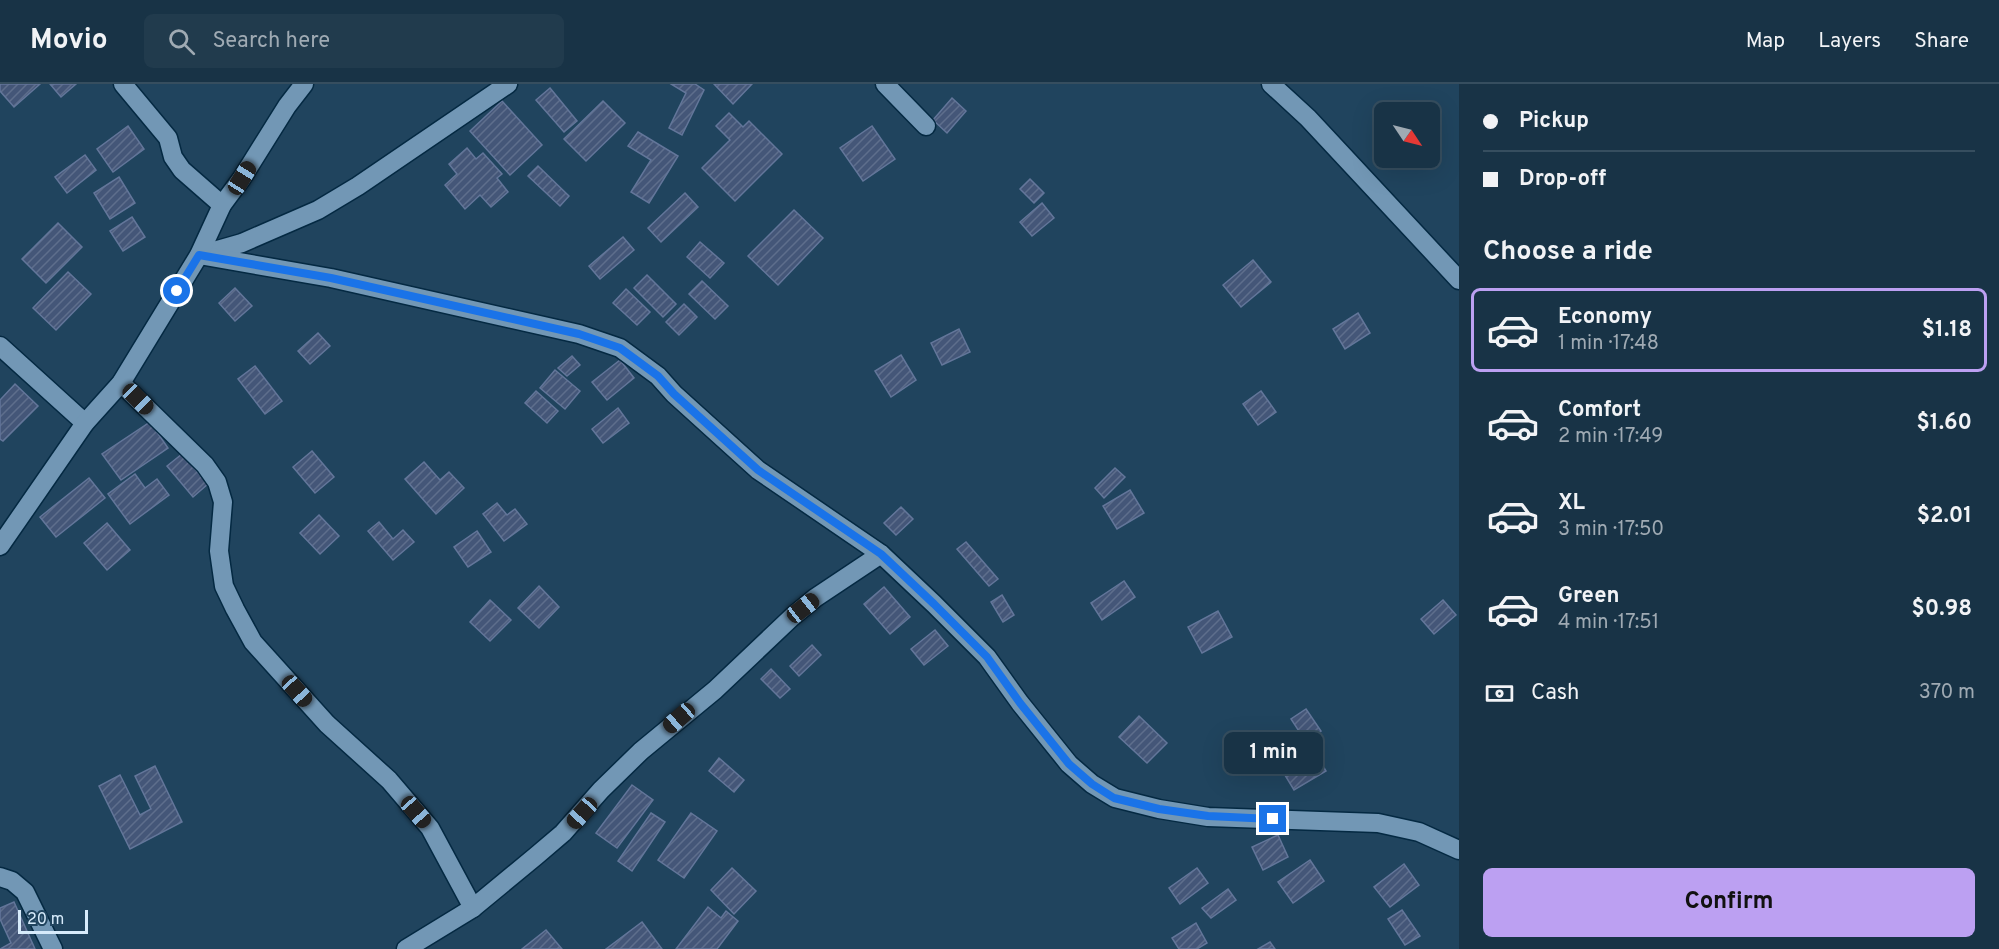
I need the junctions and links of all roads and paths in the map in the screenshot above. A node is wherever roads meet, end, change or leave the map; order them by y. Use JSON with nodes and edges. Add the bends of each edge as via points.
{"nodes":[{"id":1,"x":123,"y":84,"type":"edge"},
{"id":2,"x":304,"y":84,"type":"edge"},
{"id":3,"x":507,"y":84,"type":"edge"},
{"id":4,"x":885,"y":84,"type":"edge"},
{"id":5,"x":1271,"y":84,"type":"edge"},
{"id":6,"x":926,"y":126,"type":"dead end"},
{"id":7,"x":222,"y":205,"type":"junction"},
{"id":8,"x":199,"y":255,"type":"junction"},
{"id":9,"x":1459,"y":280,"type":"edge"},
{"id":10,"x":0,"y":346,"type":"edge"},
{"id":11,"x":121,"y":383,"type":"junction"},
{"id":12,"x":85,"y":423,"type":"junction"},
{"id":13,"x":0,"y":546,"type":"edge"},
{"id":14,"x":881,"y":554,"type":"junction"},
{"id":15,"x":1459,"y":850,"type":"edge"},
{"id":16,"x":0,"y":877,"type":"edge"},
{"id":17,"x":473,"y":908,"type":"junction"},
{"id":18,"x":53,"y":949,"type":"edge"},
{"id":19,"x":406,"y":949,"type":"edge"}],
"edges":[{"from":1,"to":7,"type":"street","via":[[168,138],[172,157],[182,170]]},
{"from":2,"to":7,"type":"street"},
{"from":3,"to":8,"type":"street","via":[[318,210],[242,243]]},
{"from":4,"to":6,"type":"street"},
{"from":5,"to":9,"type":"street","via":[[1308,118]]},
{"from":7,"to":8,"type":"street"},
{"from":8,"to":11,"type":"street"},
{"from":8,"to":14,"type":"street","via":[[331,278],[579,334],[620,348],[658,376],[758,470]]},
{"from":10,"to":12,"type":"street"},
{"from":11,"to":12,"type":"street"},
{"from":11,"to":17,"type":"street","via":[[205,465],[217,482],[223,502],[219,550],[225,586],[253,642],[327,724],[389,780],[430,828]]},
{"from":12,"to":13,"type":"street"},
{"from":14,"to":15,"type":"street","via":[[987,657],[1069,764],[1114,798],[1208,816],[1378,824],[1419,832]]},
{"from":14,"to":17,"type":"street","via":[[792,617],[634,758],[563,833]]},
{"from":16,"to":18,"type":"street","via":[[25,892]]},
{"from":17,"to":19,"type":"street"}]}
